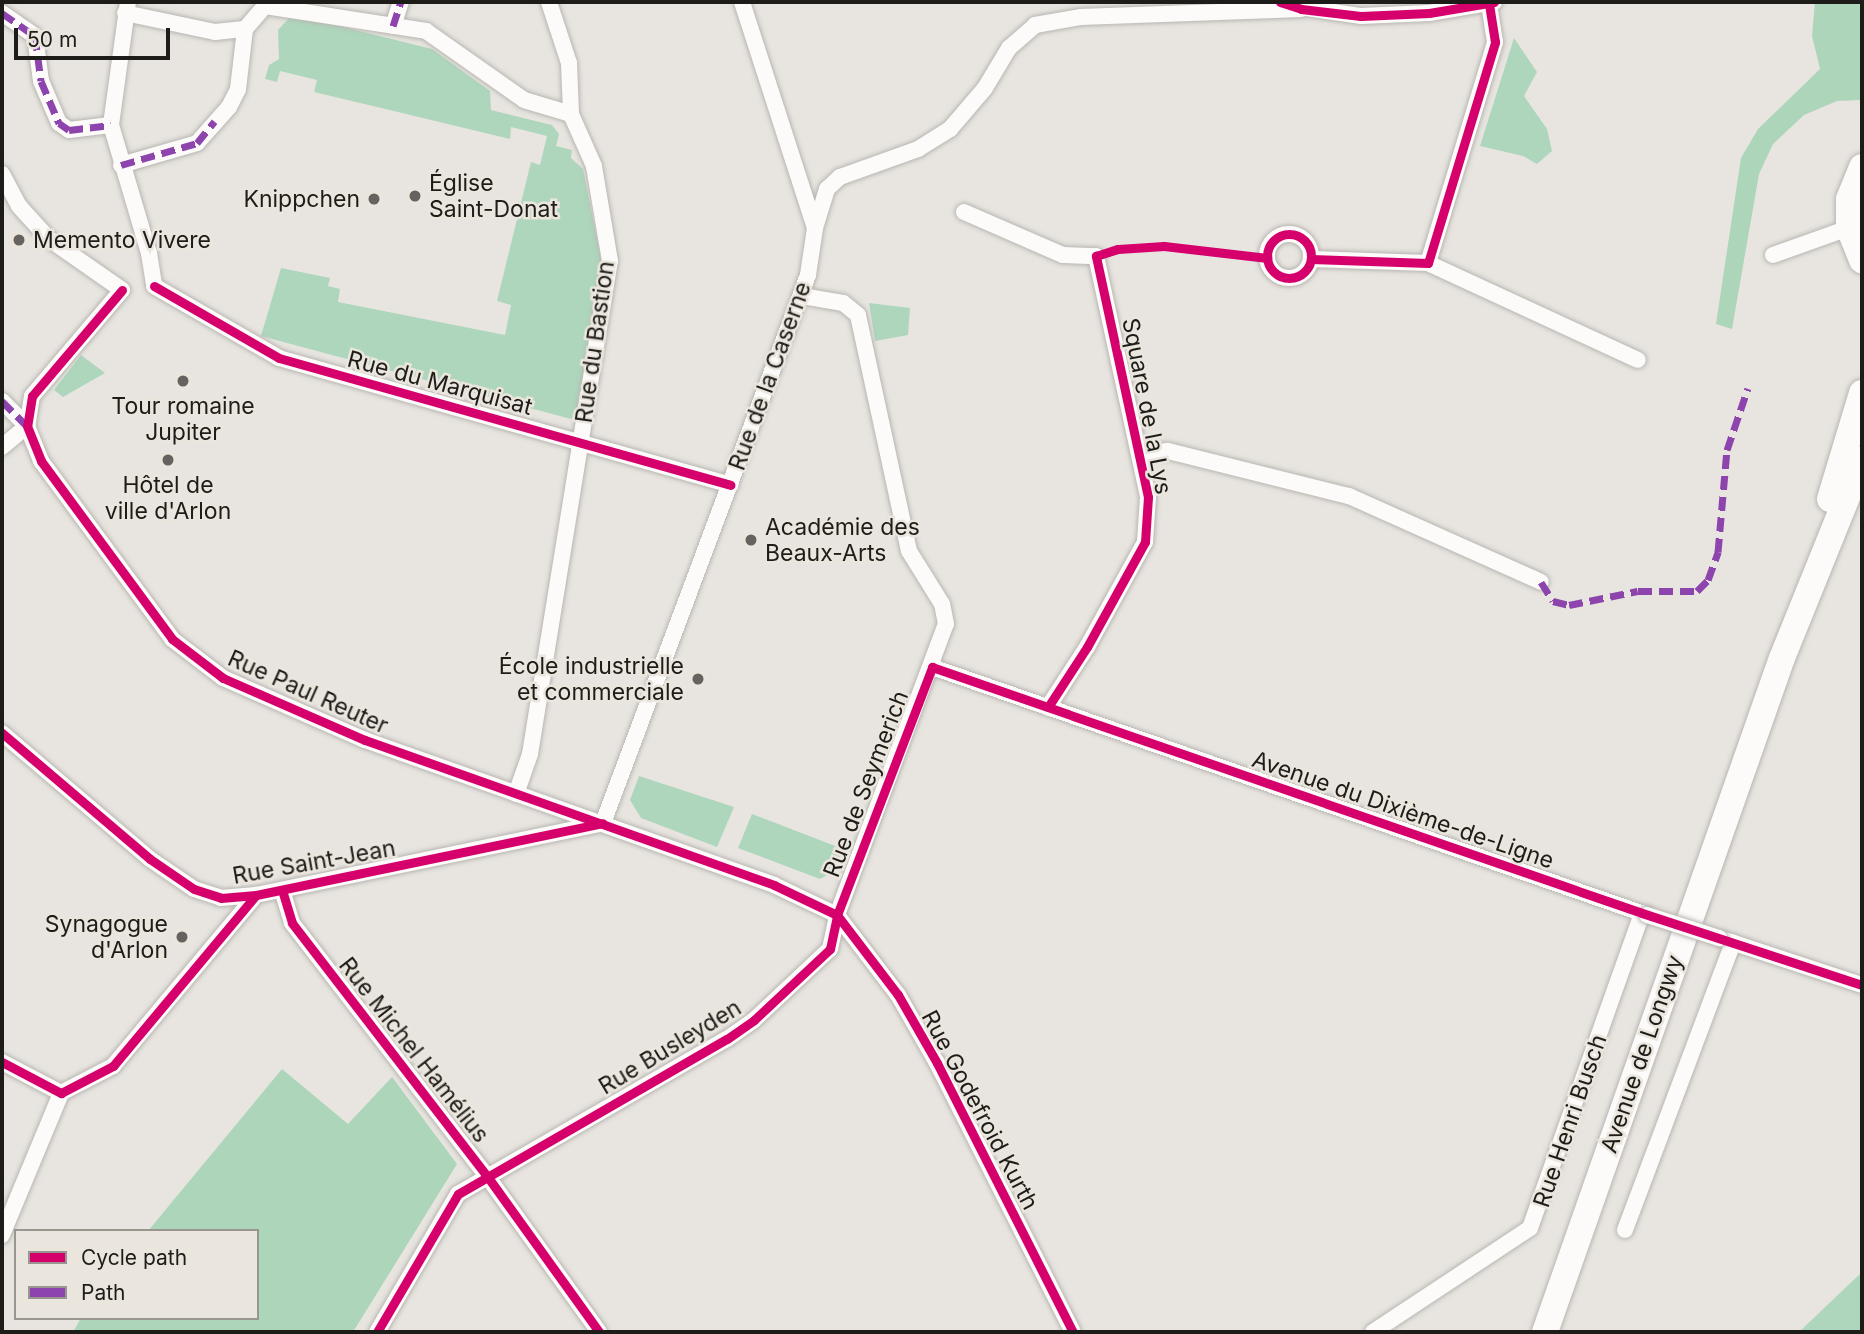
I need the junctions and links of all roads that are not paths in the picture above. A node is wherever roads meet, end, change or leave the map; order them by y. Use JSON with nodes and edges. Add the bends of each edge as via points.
{"nodes":[{"id":1,"x":401,"y":2,"type":"edge"},
{"id":2,"x":549,"y":2,"type":"edge"},
{"id":3,"x":742,"y":2,"type":"edge"},
{"id":4,"x":1280,"y":2,"type":"edge"},
{"id":5,"x":1492,"y":2,"type":"edge"},
{"id":6,"x":265,"y":4,"type":"edge"},
{"id":7,"x":127,"y":7,"type":"edge"},
{"id":8,"x":1198,"y":7,"type":"edge"},
{"id":9,"x":1301,"y":9,"type":"junction"},
{"id":10,"x":2,"y":13,"type":"edge"},
{"id":11,"x":393,"y":26,"type":"junction"},
{"id":12,"x":245,"y":29,"type":"junction"},
{"id":13,"x":571,"y":114,"type":"junction"},
{"id":14,"x":111,"y":125,"type":"junction"},
{"id":15,"x":121,"y":165,"type":"junction"},
{"id":16,"x":1862,"y":167,"type":"edge"},
{"id":17,"x":2,"y":174,"type":"edge"},
{"id":18,"x":964,"y":212,"type":"dead end"},
{"id":19,"x":815,"y":228,"type":"junction"},
{"id":20,"x":1849,"y":228,"type":"junction"},
{"id":21,"x":1773,"y":255,"type":"dead end"},
{"id":22,"x":1311,"y":259,"type":"dead end"},
{"id":23,"x":1862,"y":260,"type":"edge"},
{"id":24,"x":1428,"y":263,"type":"junction"},
{"id":25,"x":153,"y":286,"type":"junction"},
{"id":26,"x":122,"y":290,"type":"junction"},
{"id":27,"x":802,"y":296,"type":"junction"},
{"id":28,"x":1638,"y":360,"type":"dead end"},
{"id":29,"x":1862,"y":393,"type":"edge"},
{"id":30,"x":2,"y":401,"type":"edge"},
{"id":31,"x":27,"y":426,"type":"junction"},
{"id":32,"x":581,"y":440,"type":"junction"},
{"id":33,"x":2,"y":447,"type":"edge"},
{"id":34,"x":1140,"y":454,"type":"junction"},
{"id":35,"x":1862,"y":460,"type":"edge"},
{"id":36,"x":730,"y":485,"type":"junction"},
{"id":37,"x":1541,"y":582,"type":"dead end"},
{"id":38,"x":1782,"y":658,"type":"junction"},
{"id":39,"x":932,"y":667,"type":"junction"},
{"id":40,"x":1048,"y":707,"type":"junction"},
{"id":41,"x":2,"y":733,"type":"edge"},
{"id":42,"x":516,"y":794,"type":"junction"},
{"id":43,"x":603,"y":824,"type":"junction"},
{"id":44,"x":282,"y":890,"type":"junction"},
{"id":45,"x":256,"y":895,"type":"junction"},
{"id":46,"x":1644,"y":914,"type":"junction"},
{"id":47,"x":836,"y":915,"type":"junction"},
{"id":48,"x":1726,"y":940,"type":"junction"},
{"id":49,"x":1862,"y":985,"type":"edge"},
{"id":50,"x":2,"y":1062,"type":"edge"},
{"id":51,"x":61,"y":1094,"type":"junction"},
{"id":52,"x":487,"y":1176,"type":"junction"},
{"id":53,"x":1625,"y":1230,"type":"dead end"},
{"id":54,"x":2,"y":1235,"type":"edge"},
{"id":55,"x":377,"y":1332,"type":"edge"},
{"id":56,"x":599,"y":1332,"type":"edge"},
{"id":57,"x":1073,"y":1332,"type":"edge"},
{"id":58,"x":1373,"y":1332,"type":"edge"},
{"id":59,"x":1545,"y":1332,"type":"edge"}],
"edges":[{"from":1,"to":11,"type":"street"},
{"from":2,"to":13,"type":"street","name":"Rue du Bastion","via":[[569,63]]},
{"from":3,"to":19,"type":"street","name":"Rue de la Caserne"},
{"from":4,"to":9,"type":"street"},
{"from":5,"to":9,"type":"street","via":[[1429,13],[1361,16]]},
{"from":5,"to":24,"type":"street","via":[[1495,42]]},
{"from":6,"to":11,"type":"street"},
{"from":6,"to":12,"type":"street"},
{"from":7,"to":12,"type":"street","via":[[215,32]]},
{"from":7,"to":14,"type":"street"},
{"from":8,"to":9,"type":"street"},
{"from":8,"to":19,"type":"street","via":[[1035,25],[1010,48],[978,99],[950,129],[918,149],[840,177],[827,189]]},
{"from":10,"to":14,"type":"street","via":[[35,36],[41,81],[59,123],[69,130]]},
{"from":11,"to":13,"type":"street","via":[[426,32],[524,100]]},
{"from":12,"to":15,"type":"street","via":[[237,89],[197,143]]},
{"from":13,"to":32,"type":"street","name":"Rue du Bastion","via":[[594,166],[610,261]]},
{"from":14,"to":15,"type":"street"},
{"from":15,"to":25,"type":"street","via":[[149,253]]},
{"from":16,"to":20,"type":"main road","via":[[1849,200]]},
{"from":17,"to":26,"type":"street","via":[[19,206],[49,239]]},
{"from":18,"to":34,"type":"street","name":"Square de la Lys","via":[[1063,255],[1096,256]]},
{"from":19,"to":27,"type":"street","name":"Rue de la Caserne"},
{"from":20,"to":21,"type":"street"},
{"from":20,"to":23,"type":"main road"},
{"from":22,"to":24,"type":"street"},
{"from":24,"to":28,"type":"street"},
{"from":25,"to":26,"type":"street"},
{"from":25,"to":32,"type":"street","name":"Rue du Marquisat","via":[[279,359]]},
{"from":26,"to":31,"type":"street","via":[[32,396]]},
{"from":27,"to":36,"type":"street","name":"Rue de la Caserne"},
{"from":27,"to":39,"type":"street","name":"Rue de Seymerich","via":[[852,307],[862,327],[909,551],[943,604],[946,624]]},
{"from":29,"to":38,"type":"main road"},
{"from":30,"to":31,"type":"street"},
{"from":31,"to":33,"type":"street"},
{"from":31,"to":42,"type":"street","name":"Rue Paul Reuter","via":[[41,461],[152,616],[208,668],[365,740]]},
{"from":32,"to":36,"type":"street","name":"Rue du Marquisat"},
{"from":32,"to":42,"type":"street","name":"Rue du Bastion","via":[[530,754]]},
{"from":34,"to":37,"type":"street","name":"Square de la Lys","via":[[1168,451],[1349,496]]},
{"from":34,"to":40,"type":"street","name":"Square de la Lys","via":[[1148,497],[1145,542],[1094,636]]},
{"from":35,"to":38,"type":"main road"},
{"from":36,"to":43,"type":"street","name":"Rue de la Caserne"},
{"from":38,"to":59,"type":"main road","name":"Avenue de Longwy"},
{"from":39,"to":40,"type":"street","name":"Avenue du Dixième-de-Ligne"},
{"from":39,"to":47,"type":"street","name":"Rue de Seymerich"},
{"from":40,"to":46,"type":"street","name":"Avenue du Dixième-de-Ligne"},
{"from":41,"to":45,"type":"street","name":"Rue Saint-Jean","via":[[149,859],[194,890],[222,898]]},
{"from":42,"to":43,"type":"street","name":"Rue Paul Reuter"},
{"from":43,"to":44,"type":"street","name":"Rue Saint-Jean"},
{"from":43,"to":47,"type":"street","name":"Rue Godefroid Kurth","via":[[774,885]]},
{"from":44,"to":45,"type":"street","name":"Rue Saint-Jean"},
{"from":44,"to":52,"type":"street","name":"Rue Michel Hamélius","via":[[292,923]]},
{"from":45,"to":51,"type":"street","via":[[113,1066]]},
{"from":46,"to":48,"type":"street","name":"Avenue du Dixième-de-Ligne","bridge":true},
{"from":46,"to":58,"type":"street","name":"Rue Henri Busch","via":[[1530,1228]]},
{"from":47,"to":52,"type":"street","name":"Rue Busleyden","via":[[830,948],[754,1020]]},
{"from":47,"to":57,"type":"street","name":"Rue Godefroid Kurth","via":[[898,995]]},
{"from":48,"to":49,"type":"street","name":"Avenue du Dixième-de-Ligne"},
{"from":48,"to":53,"type":"street"},
{"from":50,"to":51,"type":"street"},
{"from":51,"to":54,"type":"street"},
{"from":52,"to":55,"type":"street","name":"Rue Busleyden","via":[[458,1194]]},
{"from":52,"to":56,"type":"street","name":"Rue Michel Hamélius"}]}
